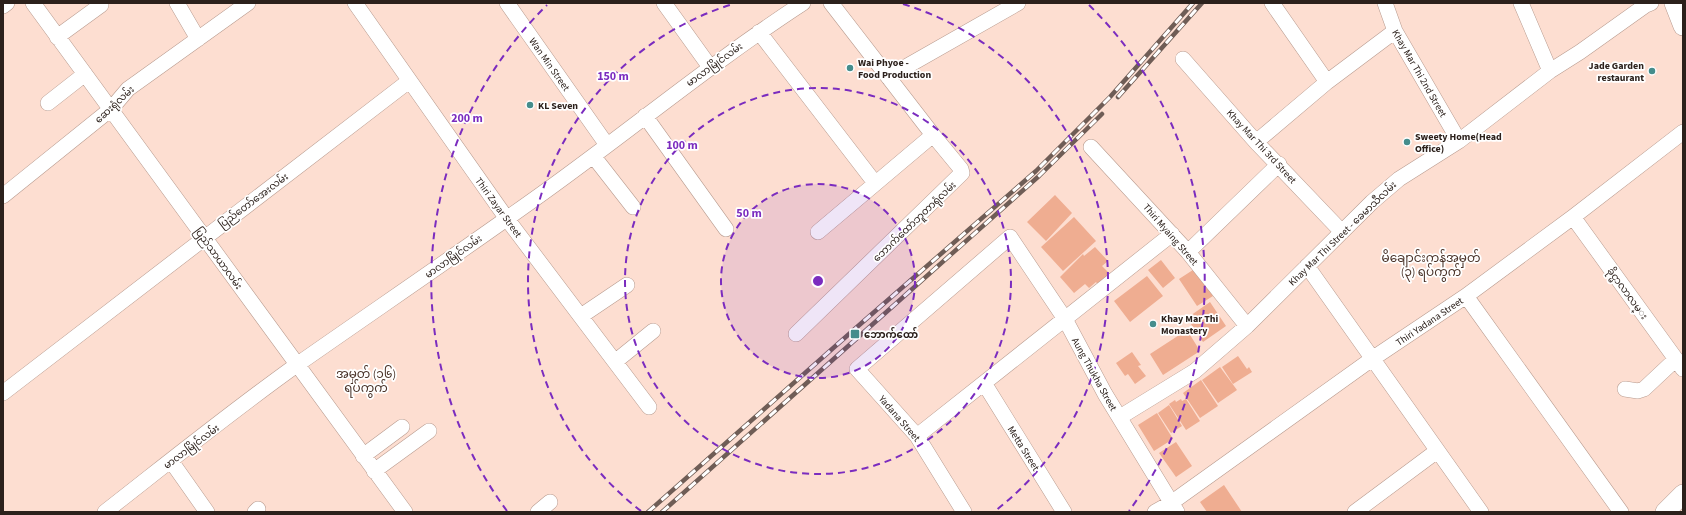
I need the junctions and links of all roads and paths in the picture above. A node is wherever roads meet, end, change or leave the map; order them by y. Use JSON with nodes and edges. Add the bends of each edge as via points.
{"nodes":[{"id":1,"x":7,"y":3,"type":"edge"},
{"id":2,"x":33,"y":3,"type":"edge"},
{"id":3,"x":177,"y":3,"type":"edge"},
{"id":4,"x":248,"y":3,"type":"edge"},
{"id":5,"x":355,"y":3,"type":"edge"},
{"id":6,"x":507,"y":3,"type":"edge"},
{"id":7,"x":664,"y":3,"type":"edge"},
{"id":8,"x":803,"y":3,"type":"edge"},
{"id":9,"x":831,"y":3,"type":"edge"},
{"id":10,"x":1015,"y":3,"type":"edge"},
{"id":11,"x":1272,"y":3,"type":"edge"},
{"id":12,"x":1385,"y":3,"type":"edge"},
{"id":13,"x":1521,"y":3,"type":"edge"},
{"id":14,"x":1651,"y":3,"type":"edge"},
{"id":15,"x":1674,"y":3,"type":"edge"},
{"id":16,"x":3,"y":6,"type":"edge"},
{"id":17,"x":101,"y":6,"type":"dead end"},
{"id":18,"x":1683,"y":26,"type":"edge"},
{"id":19,"x":1395,"y":31,"type":"junction"},
{"id":20,"x":759,"y":32,"type":"junction"},
{"id":21,"x":58,"y":37,"type":"junction"},
{"id":22,"x":198,"y":39,"type":"junction"},
{"id":23,"x":1183,"y":59,"type":"dead end"},
{"id":24,"x":710,"y":67,"type":"junction"},
{"id":25,"x":1550,"y":71,"type":"junction"},
{"id":26,"x":85,"y":74,"type":"junction"},
{"id":27,"x":888,"y":77,"type":"junction"},
{"id":28,"x":410,"y":81,"type":"junction"},
{"id":29,"x":1327,"y":82,"type":"junction"},
{"id":30,"x":48,"y":103,"type":"dead end"},
{"id":31,"x":111,"y":109,"type":"junction"},
{"id":32,"x":645,"y":116,"type":"junction"},
{"id":33,"x":1683,"y":132,"type":"edge"},
{"id":34,"x":933,"y":135,"type":"junction"},
{"id":35,"x":1459,"y":141,"type":"junction"},
{"id":36,"x":1256,"y":142,"type":"junction"},
{"id":37,"x":607,"y":145,"type":"junction"},
{"id":38,"x":1091,"y":147,"type":"dead end"},
{"id":39,"x":594,"y":157,"type":"junction"},
{"id":40,"x":1279,"y":164,"type":"junction"},
{"id":41,"x":875,"y":183,"type":"junction"},
{"id":42,"x":3,"y":196,"type":"edge"},
{"id":43,"x":633,"y":207,"type":"dead end"},
{"id":44,"x":1573,"y":217,"type":"junction"},
{"id":45,"x":507,"y":219,"type":"junction"},
{"id":46,"x":726,"y":229,"type":"dead end"},
{"id":47,"x":818,"y":232,"type":"dead end"},
{"id":48,"x":1342,"y":232,"type":"junction"},
{"id":49,"x":1172,"y":234,"type":"junction"},
{"id":50,"x":204,"y":237,"type":"junction"},
{"id":51,"x":1188,"y":252,"type":"junction"},
{"id":52,"x":1307,"y":266,"type":"junction"},
{"id":53,"x":627,"y":285,"type":"dead end"},
{"id":54,"x":1466,"y":296,"type":"junction"},
{"id":55,"x":581,"y":316,"type":"junction"},
{"id":56,"x":1065,"y":319,"type":"junction"},
{"id":57,"x":1247,"y":326,"type":"junction"},
{"id":58,"x":653,"y":331,"type":"dead end"},
{"id":59,"x":796,"y":334,"type":"dead end"},
{"id":60,"x":1372,"y":359,"type":"junction"},
{"id":61,"x":616,"y":361,"type":"junction"},
{"id":62,"x":1680,"y":364,"type":"edge"},
{"id":63,"x":296,"y":366,"type":"junction"},
{"id":64,"x":857,"y":369,"type":"joint"},
{"id":65,"x":984,"y":383,"type":"junction"},
{"id":66,"x":1625,"y":389,"type":"dead end"},
{"id":67,"x":3,"y":393,"type":"edge"},
{"id":68,"x":649,"y":407,"type":"dead end"},
{"id":69,"x":1120,"y":417,"type":"junction"},
{"id":70,"x":402,"y":427,"type":"dead end"},
{"id":71,"x":429,"y":431,"type":"dead end"},
{"id":72,"x":917,"y":436,"type":"junction"},
{"id":73,"x":1437,"y":451,"type":"junction"},
{"id":74,"x":363,"y":456,"type":"junction"},
{"id":75,"x":171,"y":461,"type":"junction"},
{"id":76,"x":374,"y":471,"type":"junction"},
{"id":77,"x":1683,"y":494,"type":"edge"},
{"id":78,"x":550,"y":502,"type":"dead end"},
{"id":79,"x":1174,"y":508,"type":"edge"},
{"id":80,"x":105,"y":512,"type":"edge"},
{"id":81,"x":207,"y":512,"type":"edge"},
{"id":82,"x":405,"y":512,"type":"edge"},
{"id":83,"x":538,"y":512,"type":"edge"},
{"id":84,"x":964,"y":512,"type":"edge"},
{"id":85,"x":1064,"y":512,"type":"edge"},
{"id":86,"x":1155,"y":512,"type":"edge"},
{"id":87,"x":1355,"y":512,"type":"edge"},
{"id":88,"x":1482,"y":512,"type":"edge"},
{"id":89,"x":1621,"y":512,"type":"edge"},
{"id":90,"x":1665,"y":512,"type":"edge"}],
"edges":[{"from":1,"to":16,"type":"street"},
{"from":2,"to":21,"type":"street","name":"ပြည်သာယာလမ်း"},
{"from":3,"to":22,"type":"street"},
{"from":4,"to":22,"type":"street","name":"ဆေးရုံလမ်း"},
{"from":5,"to":28,"type":"street","name":"Thiri Zayar Street"},
{"from":6,"to":37,"type":"street","name":"Wan Min Street"},
{"from":7,"to":24,"type":"street"},
{"from":8,"to":20,"type":"street","name":"မာလာမြိုင်လမ်း"},
{"from":9,"to":27,"type":"street","name":"ဘောက်ထော်ဘူတာရုံလမ်း"},
{"from":10,"to":27,"type":"street"},
{"from":11,"to":29,"type":"street"},
{"from":12,"to":19,"type":"street","name":"Khay Mar Thi 2nd Street"},
{"from":13,"to":25,"type":"street"},
{"from":14,"to":25,"type":"street","name":"Khay Mar Thi Street - ခေမာသီလမ်း"},
{"from":15,"to":18,"type":"main road"},
{"from":17,"to":21,"type":"street"},
{"from":19,"to":29,"type":"street"},
{"from":19,"to":35,"type":"street","name":"Khay Mar Thi 2nd Street"},
{"from":20,"to":24,"type":"street","name":"မာလာမြိုင်လမ်း"},
{"from":20,"to":41,"type":"street"},
{"from":21,"to":26,"type":"street","name":"ပြည်သာယာလမ်း"},
{"from":22,"to":31,"type":"street","name":"ဆေးရုံလမ်း","via":[[128,89]]},
{"from":23,"to":36,"type":"street","name":"Khay Mar Thi 3rd Street"},
{"from":24,"to":32,"type":"street","name":"မာလာမြိုင်လမ်း"},
{"from":25,"to":35,"type":"street","name":"Khay Mar Thi Street - ခေမာသီလမ်း"},
{"from":26,"to":30,"type":"street"},
{"from":26,"to":31,"type":"street","name":"ပြည်သာယာလမ်း"},
{"from":27,"to":34,"type":"street","name":"ဘောက်ထော်ဘူတာရုံလမ်း"},
{"from":28,"to":45,"type":"street","name":"Thiri Zayar Street"},
{"from":28,"to":50,"type":"street","name":"ပြည်တော်အေးလမ်း"},
{"from":29,"to":36,"type":"street"},
{"from":31,"to":42,"type":"street","name":"ဆေးရုံလမ်း"},
{"from":31,"to":50,"type":"street","name":"ပြည်သာယာလမ်း"},
{"from":32,"to":37,"type":"street","name":"မာလာမြိုင်လမ်း"},
{"from":32,"to":46,"type":"street"},
{"from":33,"to":44,"type":"street","name":"Thiri Yadana Street"},
{"from":34,"to":41,"type":"street"},
{"from":34,"to":59,"type":"street","name":"ဘောက်ထော်ဘူတာရုံလမ်း","via":[[961,169],[960,177]]},
{"from":35,"to":48,"type":"street","name":"Khay Mar Thi Street - ခေမာသီလမ်း","via":[[1399,179]]},
{"from":36,"to":40,"type":"street","name":"Khay Mar Thi 3rd Street"},
{"from":37,"to":39,"type":"street","name":"မာလာမြိုင်လမ်း"},
{"from":38,"to":49,"type":"street","name":"Thiri Myaing Street"},
{"from":39,"to":43,"type":"street"},
{"from":39,"to":45,"type":"street","name":"မာလာမြိုင်လမ်း"},
{"from":40,"to":48,"type":"street","name":"Khay Mar Thi 3rd Street"},
{"from":40,"to":51,"type":"street"},
{"from":41,"to":47,"type":"street"},
{"from":44,"to":54,"type":"street","name":"Thiri Yadana Street"},
{"from":44,"to":62,"type":"street","name":"ခိုင္မာလာလမ္း"},
{"from":45,"to":55,"type":"street","name":"Thiri Zayar Street"},
{"from":45,"to":63,"type":"street","name":"မာလာမြိုင်လမ်း"},
{"from":48,"to":52,"type":"street","name":"Khay Mar Thi Street - ခေမာသီလမ်း"},
{"from":49,"to":51,"type":"street","name":"Thiri Myaing Street"},
{"from":49,"to":56,"type":"street"},
{"from":50,"to":63,"type":"street","name":"ပြည်သာယာလမ်း"},
{"from":50,"to":67,"type":"street","name":"ပြည်တော်အေးလမ်း"},
{"from":51,"to":57,"type":"street","name":"Thiri Myaing Street"},
{"from":52,"to":57,"type":"street","name":"Khay Mar Thi Street - ခေမာသီလမ်း"},
{"from":52,"to":60,"type":"street"},
{"from":53,"to":55,"type":"street"},
{"from":54,"to":60,"type":"street","name":"Thiri Yadana Street"},
{"from":54,"to":89,"type":"street"},
{"from":55,"to":61,"type":"street","name":"Thiri Zayar Street"},
{"from":56,"to":64,"type":"street","name":"Aung Thukha Street","via":[[1010,237]]},
{"from":56,"to":65,"type":"street"},
{"from":56,"to":69,"type":"street","name":"Aung Thukha Street"},
{"from":57,"to":69,"type":"street","name":"Khay Mar Thi Street - ခေမာသီလမ်း","via":[[1195,371]]},
{"from":58,"to":61,"type":"street"},
{"from":60,"to":73,"type":"street"},
{"from":60,"to":79,"type":"street","name":"Thiri Yadana Street"},
{"from":61,"to":68,"type":"street","name":"Thiri Zayar Street"},
{"from":62,"to":66,"type":"street","via":[[1644,389]]},
{"from":63,"to":74,"type":"street","name":"ပြည်သာယာလမ်း"},
{"from":63,"to":75,"type":"street","name":"မာလာမြိုင်လမ်း"},
{"from":64,"to":72,"type":"street","name":"Yadana Street"},
{"from":65,"to":72,"type":"street"},
{"from":65,"to":85,"type":"street","name":"Metta Street"},
{"from":69,"to":79,"type":"street","name":"Aung Thukha Street"},
{"from":70,"to":74,"type":"street"},
{"from":71,"to":76,"type":"street"},
{"from":72,"to":84,"type":"street","name":"Yadana Street"},
{"from":73,"to":87,"type":"street"},
{"from":73,"to":88,"type":"street"},
{"from":74,"to":76,"type":"street","name":"ပြည်သာယာလမ်း"},
{"from":75,"to":80,"type":"street","name":"မာလာမြိုင်လမ်း"},
{"from":75,"to":81,"type":"street"},
{"from":76,"to":82,"type":"street","name":"ပြည်သာယာလမ်း"},
{"from":77,"to":90,"type":"main road"},
{"from":78,"to":83,"type":"street"},
{"from":79,"to":86,"type":"street","name":"Thiri Yadana Street"}]}
